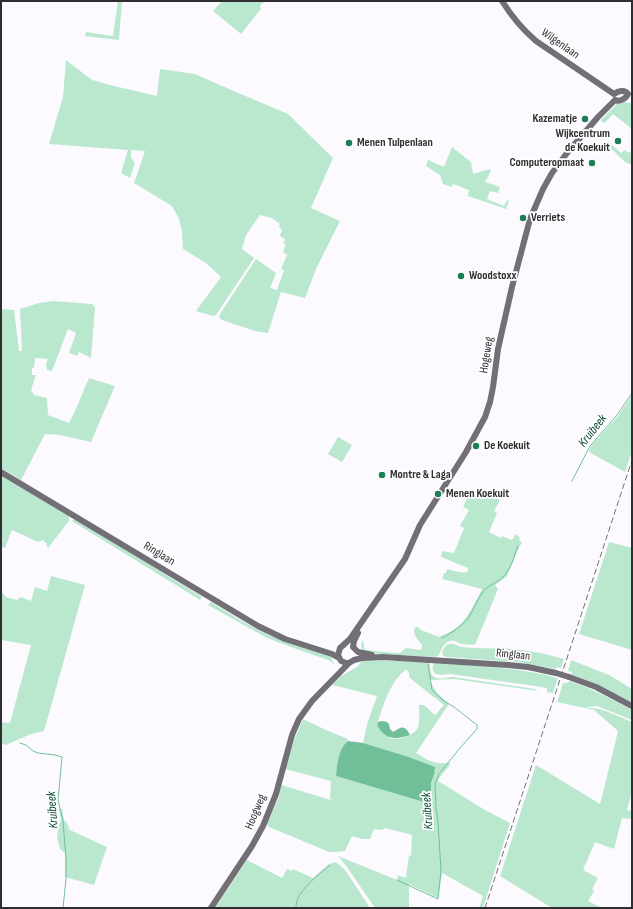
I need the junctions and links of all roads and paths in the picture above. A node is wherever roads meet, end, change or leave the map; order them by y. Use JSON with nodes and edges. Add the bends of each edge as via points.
{"nodes":[{"id":1,"x":502,"y":1,"type":"edge"},
{"id":2,"x":614,"y":97,"type":"joint"},
{"id":3,"x":1,"y":472,"type":"edge"},
{"id":4,"x":368,"y":612,"type":"junction"},
{"id":5,"x":310,"y":647,"type":"junction"},
{"id":6,"x":341,"y":647,"type":"junction"},
{"id":7,"x":354,"y":648,"type":"junction"},
{"id":8,"x":383,"y":657,"type":"junction"},
{"id":9,"x":340,"y":660,"type":"junction"},
{"id":10,"x":351,"y":662,"type":"junction"},
{"id":11,"x":332,"y":680,"type":"junction"},
{"id":12,"x":632,"y":706,"type":"edge"},
{"id":13,"x":210,"y":908,"type":"edge"}],
"edges":[{"from":1,"to":2,"type":"street","name":"Wilgenlaan","via":[[525,32]]},
{"from":2,"to":4,"type":"street","name":"Hogeweg","via":[[561,160],[543,188],[530,219],[512,287],[485,417],[420,525],[405,558]]},
{"from":3,"to":5,"type":"street","name":"Ringlaan","via":[[239,615],[275,634]]},
{"from":4,"to":6,"type":"street","name":"Hogeweg","via":[[350,639]]},
{"from":4,"to":7,"type":"street","name":"Hogeweg","via":[[354,641]]},
{"from":5,"to":6,"type":"street","name":"Ringlaan","via":[[332,650]]},
{"from":5,"to":9,"type":"street","name":"Ringlaan","via":[[332,654]]},
{"from":6,"to":7,"type":"street","name":"Ringlaan","via":[[348,645]]},
{"from":6,"to":9,"type":"street","via":[[338,655]]},
{"from":7,"to":8,"type":"street","name":"Ringlaan","via":[[358,652]]},
{"from":7,"to":10,"type":"street","via":[[356,656]]},
{"from":8,"to":10,"type":"street","name":"Ringlaan","via":[[362,658]]},
{"from":8,"to":12,"type":"street","name":"Ringlaan","bridge":true,"via":[[528,667],[556,673],[596,687]]},
{"from":9,"to":10,"type":"street","name":"Ringlaan","via":[[346,664]]},
{"from":9,"to":11,"type":"street","via":[[340,668]]},
{"from":10,"to":11,"type":"street"},
{"from":11,"to":13,"type":"street","name":"Hoogweg","via":[[302,714],[292,735],[276,794],[264,826]]}]}
